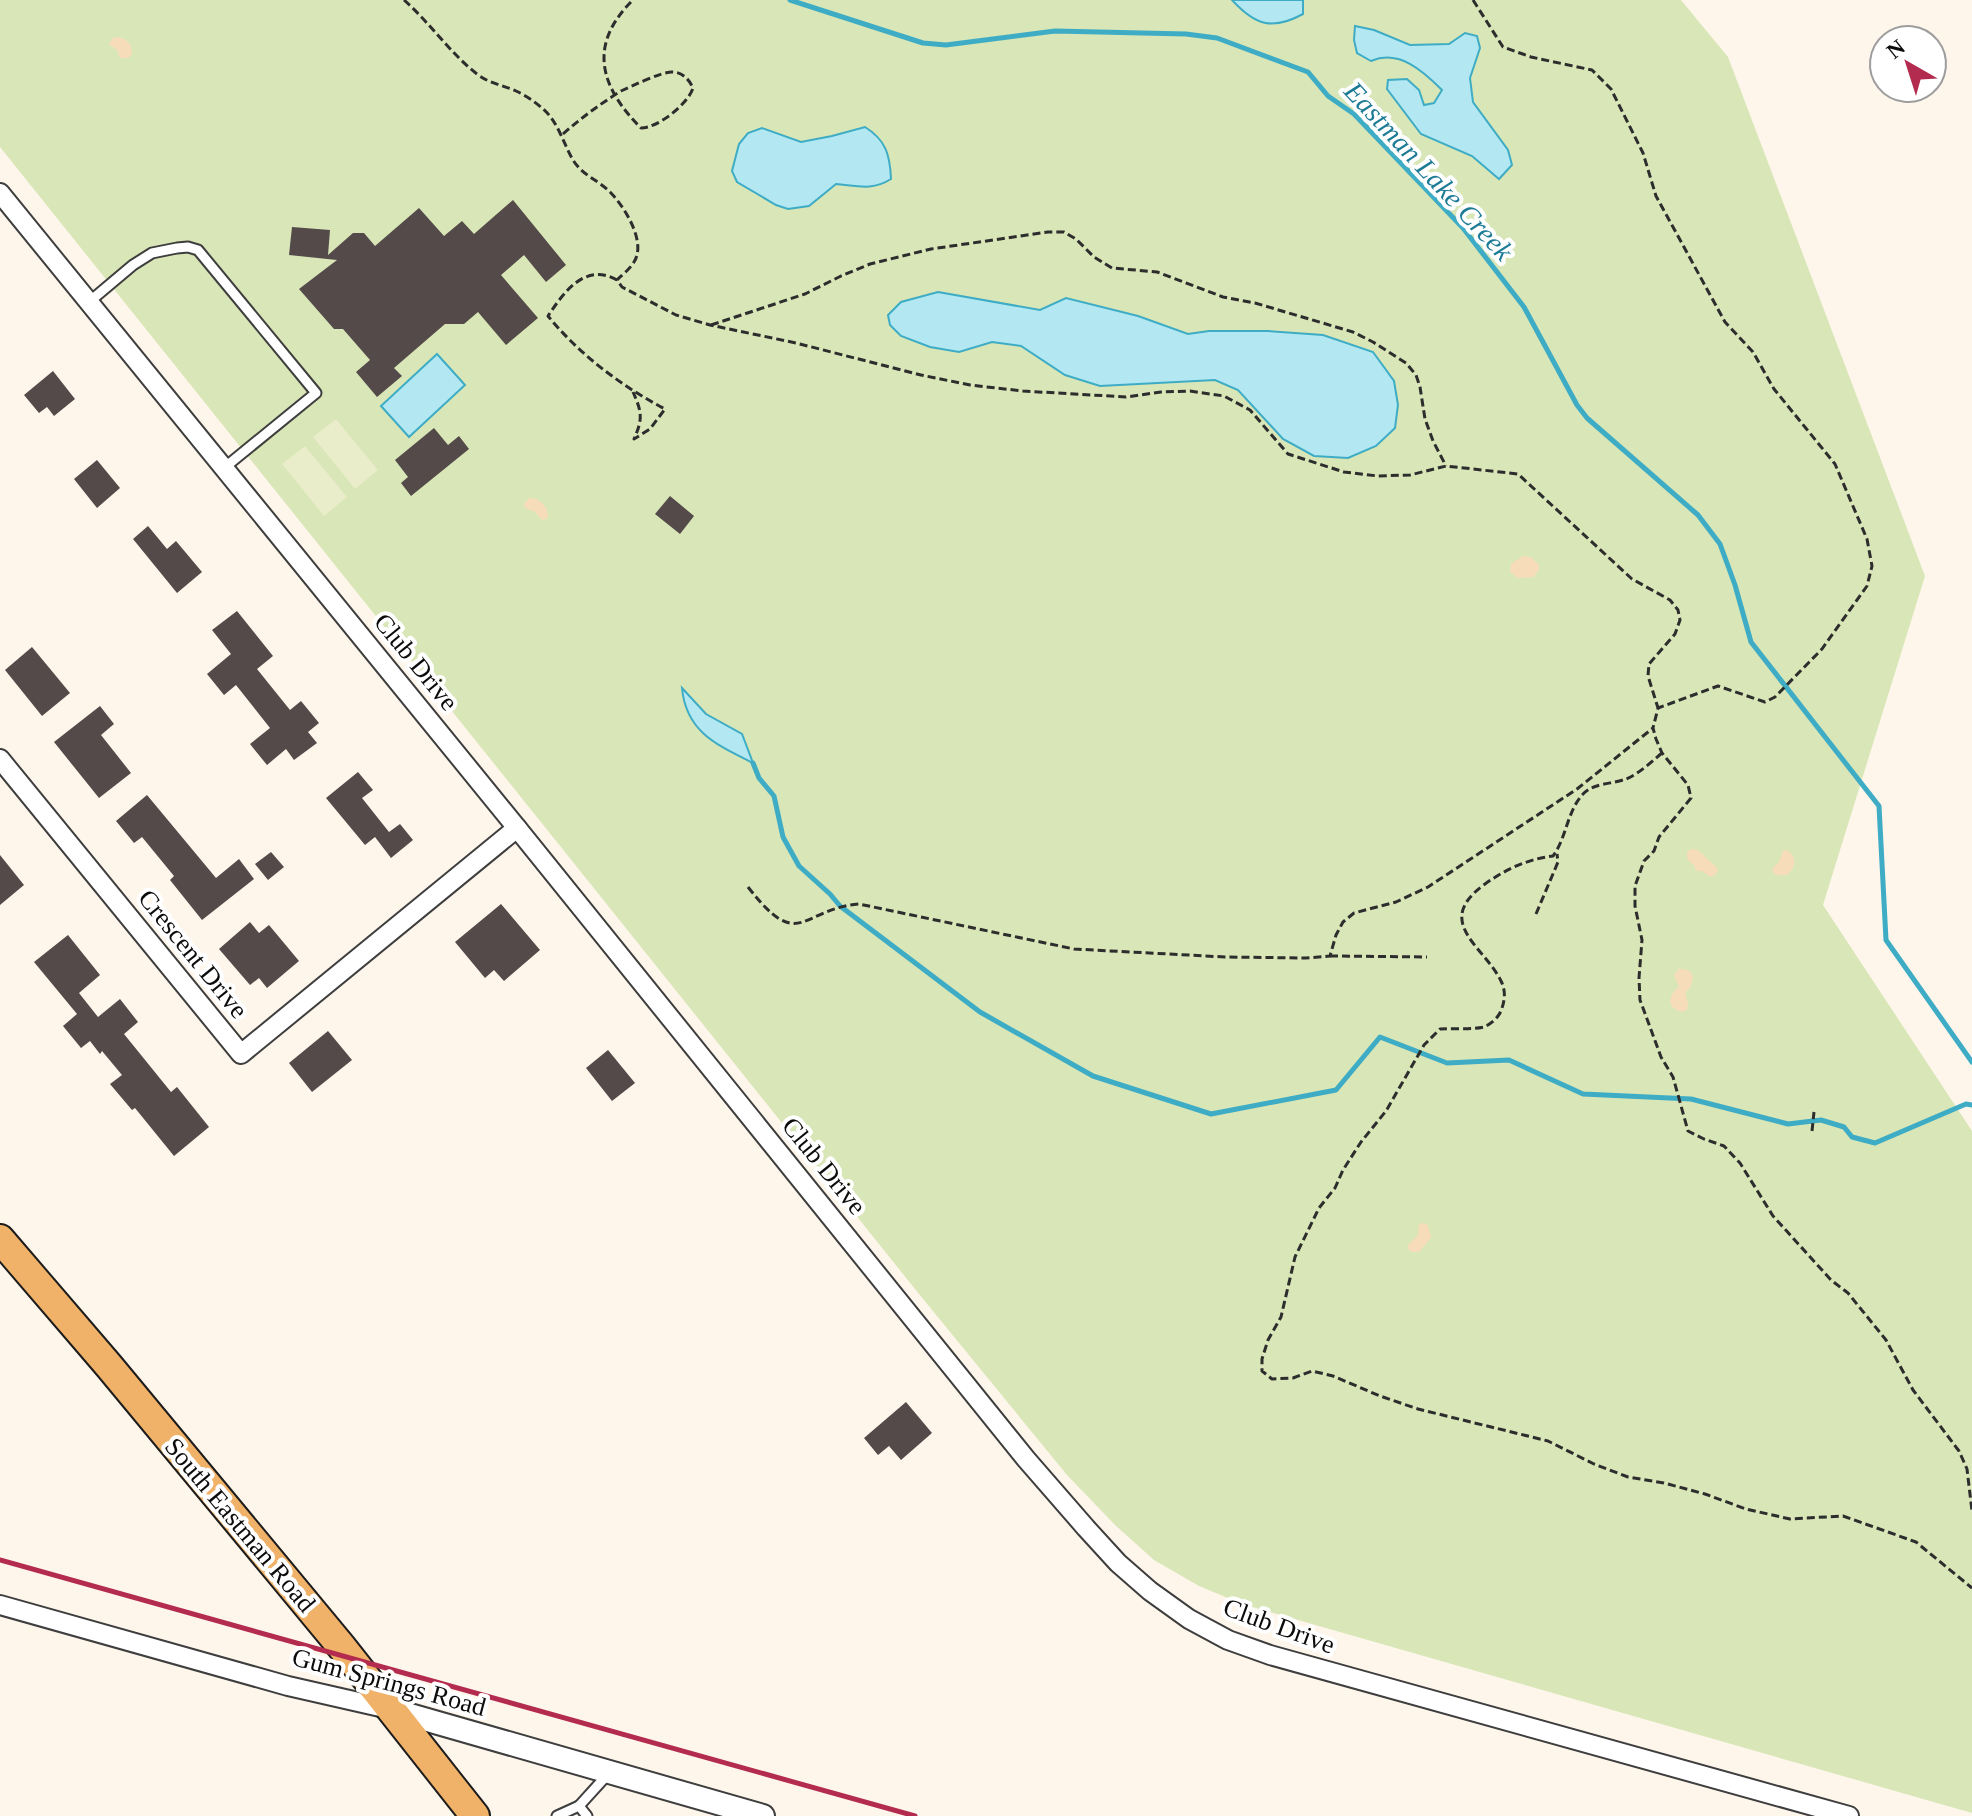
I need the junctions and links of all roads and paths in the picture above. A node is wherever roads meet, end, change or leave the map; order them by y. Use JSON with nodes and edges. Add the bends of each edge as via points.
{"nodes":[{"id":1,"x":404,"y":0,"type":"edge"},
{"id":2,"x":633,"y":0,"type":"edge"},
{"id":3,"x":1473,"y":0,"type":"edge"},
{"id":4,"x":615,"y":95,"type":"junction"},
{"id":5,"x":562,"y":134,"type":"junction"},
{"id":6,"x":0,"y":193,"type":"edge"},
{"id":7,"x":617,"y":280,"type":"junction"},
{"id":8,"x":89,"y":302,"type":"junction"},
{"id":9,"x":710,"y":325,"type":"junction"},
{"id":10,"x":633,"y":392,"type":"junction"},
{"id":11,"x":1446,"y":466,"type":"junction"},
{"id":12,"x":224,"y":468,"type":"junction"},
{"id":13,"x":1658,"y":708,"type":"junction"},
{"id":14,"x":1653,"y":728,"type":"junction"},
{"id":15,"x":1662,"y":753,"type":"junction"},
{"id":16,"x":0,"y":759,"type":"edge"},
{"id":17,"x":517,"y":828,"type":"junction"},
{"id":18,"x":1556,"y":852,"type":"junction"},
{"id":19,"x":748,"y":887,"type":"dead end"},
{"id":20,"x":1536,"y":914,"type":"dead end"},
{"id":21,"x":1330,"y":956,"type":"junction"},
{"id":22,"x":1427,"y":957,"type":"dead end"},
{"id":23,"x":1814,"y":1112,"type":"dead end"},
{"id":24,"x":1812,"y":1131,"type":"dead end"},
{"id":25,"x":0,"y":1239,"type":"edge"},
{"id":26,"x":1972,"y":1511,"type":"edge"},
{"id":27,"x":1972,"y":1588,"type":"edge"},
{"id":28,"x":0,"y":1605,"type":"edge"},
{"id":29,"x":389,"y":1709,"type":"junction"},
{"id":30,"x":610,"y":1772,"type":"junction"},
{"id":31,"x":579,"y":1806,"type":"junction"},
{"id":32,"x":746,"y":1814,"type":"edge"},
{"id":33,"x":475,"y":1816,"type":"edge"},
{"id":34,"x":557,"y":1816,"type":"edge"},
{"id":35,"x":587,"y":1816,"type":"edge"},
{"id":36,"x":1849,"y":1816,"type":"edge"}],
"edges":[{"from":1,"to":5,"type":"path","via":[[476,73],[545,109]]},
{"from":2,"to":4,"type":"path","via":[[607,36],[603,59]]},
{"from":3,"to":13,"type":"path","via":[[1503,47],[1592,70],[1611,89],[1643,153],[1656,196],[1725,322],[1835,464],[1867,539],[1872,566],[1867,586],[1822,649],[1777,695],[1765,702],[1718,686]]},
{"from":4,"to":4,"type":"path","via":[[672,72],[693,88],[683,103],[648,128],[641,128]]},
{"from":4,"to":5,"type":"path"},
{"from":5,"to":7,"type":"path","via":[[574,160],[608,189],[634,229],[635,261]]},
{"from":6,"to":8,"type":"street","name":"Club Drive"},
{"from":7,"to":9,"type":"path","via":[[676,315]]},
{"from":7,"to":10,"type":"path","via":[[607,274],[588,276],[564,291],[548,316]]},
{"from":8,"to":12,"type":"street","name":"Club Drive"},
{"from":8,"to":12,"type":"lane","via":[[140,260],[188,247],[198,250],[248,309],[316,393]]},
{"from":9,"to":11,"type":"path","via":[[970,385],[1084,396],[1190,391],[1224,396],[1250,410],[1288,454],[1344,472],[1410,475]]},
{"from":9,"to":11,"type":"path","via":[[805,294],[870,264],[931,249],[1064,232],[1112,268],[1157,272],[1373,342],[1416,375],[1425,419]]},
{"from":10,"to":10,"type":"path","via":[[665,409],[634,439],[641,408]]},
{"from":11,"to":13,"type":"path","via":[[1518,474],[1632,579],[1670,600],[1680,620],[1649,664]]},
{"from":12,"to":17,"type":"street","name":"Club Drive"},
{"from":13,"to":14,"type":"path"},
{"from":14,"to":15,"type":"path"},
{"from":14,"to":21,"type":"path","via":[[1577,789],[1428,887],[1354,913],[1343,922]]},
{"from":15,"to":18,"type":"path","via":[[1628,779],[1584,792]]},
{"from":15,"to":26,"type":"path","via":[[1688,785],[1691,798],[1659,837],[1635,886],[1642,940],[1640,1000],[1673,1077],[1688,1131],[1724,1146],[1773,1216],[1886,1340],[1913,1390],[1959,1451],[1967,1469]]},
{"from":16,"to":17,"type":"street","name":"Crescent Drive","via":[[241,1054]]},
{"from":17,"to":36,"type":"street","name":"Club Drive","via":[[1026,1459],[1118,1563],[1150,1591],[1228,1640],[1270,1655]]},
{"from":18,"to":20,"type":"path","via":[[1558,862]]},
{"from":18,"to":27,"type":"path","via":[[1499,874],[1474,891],[1463,909],[1463,927],[1501,981],[1505,997],[1500,1015],[1487,1026],[1440,1029],[1424,1045],[1319,1208],[1295,1257],[1262,1371],[1272,1379],[1312,1371],[1333,1376],[1418,1409],[1548,1441],[1628,1477],[1746,1509],[1790,1519],[1843,1516],[1916,1542]]},
{"from":19,"to":21,"type":"path","via":[[767,910],[789,924],[859,904],[1074,949]]},
{"from":21,"to":22,"type":"path"},
{"from":23,"to":24,"type":"path"},
{"from":25,"to":29,"type":"main road","name":"South Eastman Road"},
{"from":28,"to":29,"type":"street","name":"Gum Springs Road"},
{"from":29,"to":30,"type":"street","name":"Gum Springs Road"},
{"from":29,"to":33,"type":"main road","name":"South Eastman Road"},
{"from":30,"to":31,"type":"lane"},
{"from":30,"to":32,"type":"street","name":"Gum Springs Road"},
{"from":31,"to":34,"type":"lane"},
{"from":31,"to":35,"type":"lane"}]}
